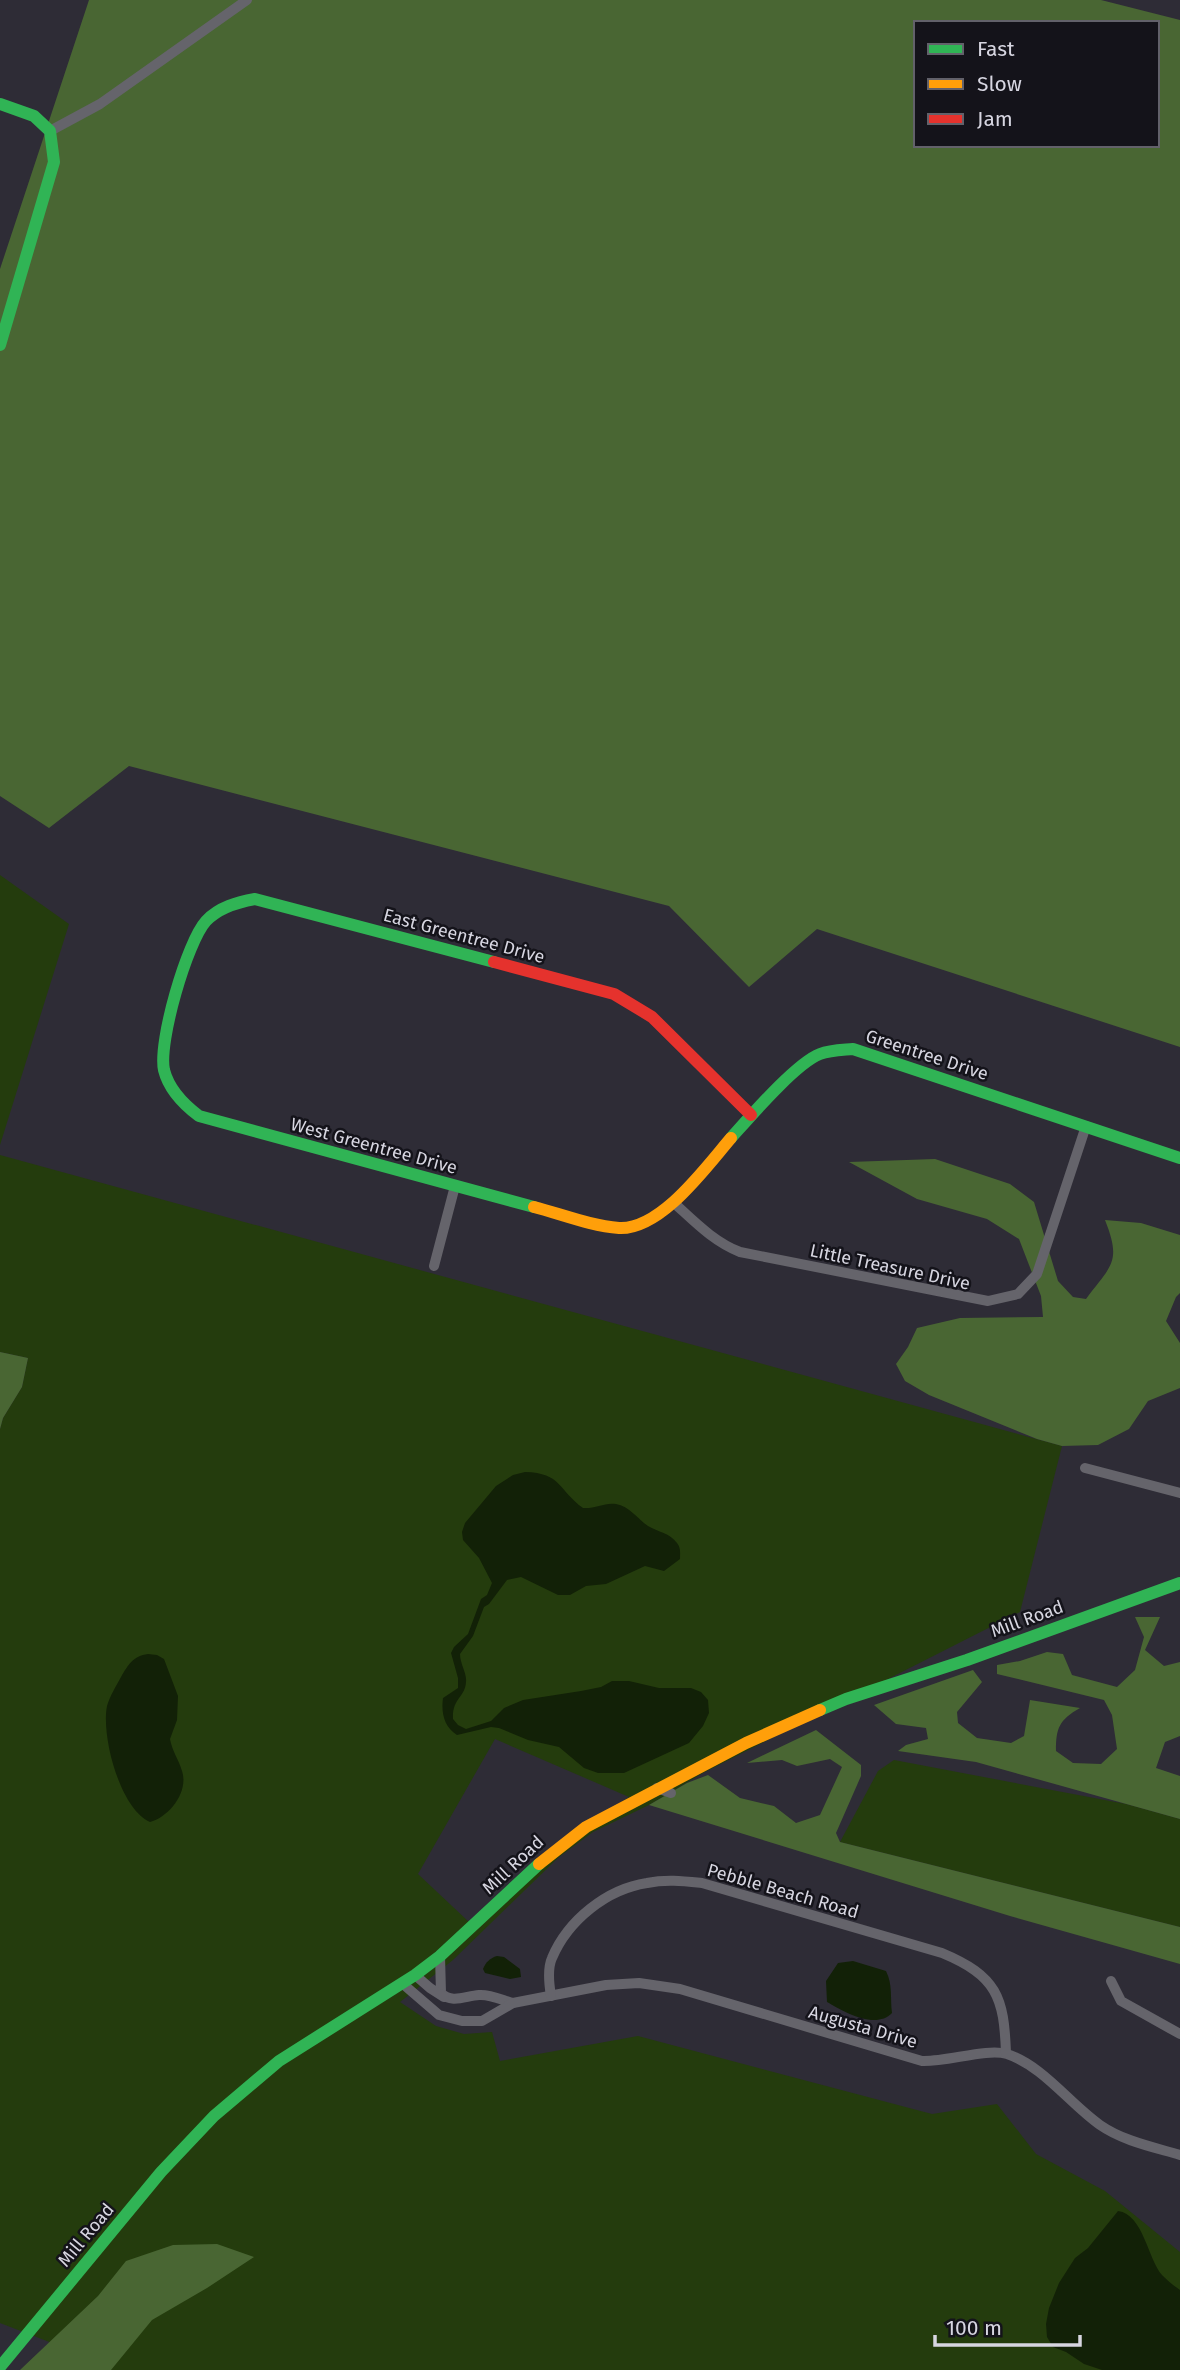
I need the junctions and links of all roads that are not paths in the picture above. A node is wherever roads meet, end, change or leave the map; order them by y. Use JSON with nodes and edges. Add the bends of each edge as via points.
{"nodes":[{"id":1,"x":247,"y":0,"type":"edge"},
{"id":2,"x":0,"y":104,"type":"edge"},
{"id":3,"x":50,"y":131,"type":"junction"},
{"id":4,"x":0,"y":345,"type":"edge"},
{"id":5,"x":178,"y":991,"type":"joint"},
{"id":6,"x":751,"y":1115,"type":"junction"},
{"id":7,"x":1086,"y":1126,"type":"junction"},
{"id":8,"x":1180,"y":1158,"type":"edge"},
{"id":9,"x":455,"y":1186,"type":"junction"},
{"id":10,"x":674,"y":1203,"type":"junction"},
{"id":11,"x":434,"y":1266,"type":"dead end"},
{"id":12,"x":1086,"y":1468,"type":"dead end"},
{"id":13,"x":1180,"y":1493,"type":"edge"},
{"id":14,"x":1180,"y":1583,"type":"edge"},
{"id":15,"x":657,"y":1788,"type":"junction"},
{"id":16,"x":671,"y":1793,"type":"dead end"},
{"id":17,"x":440,"y":1956,"type":"junction"},
{"id":18,"x":415,"y":1975,"type":"junction"},
{"id":19,"x":1111,"y":1981,"type":"dead end"},
{"id":20,"x":403,"y":1983,"type":"junction"},
{"id":21,"x":551,"y":1996,"type":"junction"},
{"id":22,"x":444,"y":1997,"type":"junction"},
{"id":23,"x":513,"y":2003,"type":"junction"},
{"id":24,"x":1180,"y":2034,"type":"edge"},
{"id":25,"x":1006,"y":2053,"type":"junction"},
{"id":26,"x":1180,"y":2155,"type":"edge"},
{"id":27,"x":0,"y":2367,"type":"edge"}],
"edges":[{"from":1,"to":3,"type":"street","via":[[100,104]]},
{"from":2,"to":3,"type":"street","via":[[34,116]]},
{"from":3,"to":4,"type":"street","via":[[54,162]]},
{"from":5,"to":6,"type":"street","name":"East Greentree Drive","via":[[192,942],[205,921],[229,905],[266,901],[614,994],[652,1017]]},
{"from":5,"to":9,"type":"street","name":"West Greentree Drive","via":[[162,1064],[167,1084],[198,1116]]},
{"from":6,"to":7,"type":"street","name":"Greentree Drive","via":[[806,1062],[820,1054],[853,1049]]},
{"from":6,"to":10,"type":"street","name":"Greentree Drive"},
{"from":7,"to":8,"type":"street","name":"Greentree Drive"},
{"from":7,"to":10,"type":"street","name":"Little Treasure Drive","via":[[1037,1274],[1018,1294],[988,1301],[740,1252],[710,1236]]},
{"from":9,"to":10,"type":"street","name":"West Greentree Drive","via":[[621,1227],[651,1218]]},
{"from":9,"to":11,"type":"street"},
{"from":12,"to":13,"type":"street"},
{"from":14,"to":15,"type":"street","name":"Mill Road","via":[[846,1699],[746,1742]]},
{"from":15,"to":16,"type":"street"},
{"from":15,"to":17,"type":"street","name":"Mill Road","via":[[554,1850]]},
{"from":17,"to":18,"type":"street","name":"Mill Road"},
{"from":17,"to":22,"type":"street","via":[[440,1993]]},
{"from":18,"to":20,"type":"street","name":"Mill Road"},
{"from":18,"to":22,"type":"street"},
{"from":19,"to":24,"type":"street","via":[[1121,2001]]},
{"from":20,"to":23,"type":"street","name":"Augusta Drive","via":[[439,2015],[462,2021],[482,2021]]},
{"from":20,"to":27,"type":"street","name":"Mill Road","via":[[279,2062],[214,2116]]},
{"from":21,"to":23,"type":"street","name":"Augusta Drive"},
{"from":21,"to":25,"type":"street","name":"Augusta Drive","via":[[639,1983],[680,1989],[922,2061]]},
{"from":21,"to":25,"type":"street","name":"Pebble Beach Road","via":[[551,1960],[585,1912],[613,1894],[645,1883],[692,1882],[959,1960],[982,1976],[996,1994],[1005,2017]]},
{"from":22,"to":23,"type":"street","name":"Augusta Drive","via":[[456,2000],[481,1995]]},
{"from":25,"to":26,"type":"street","via":[[1036,2070],[1103,2127]]}]}
